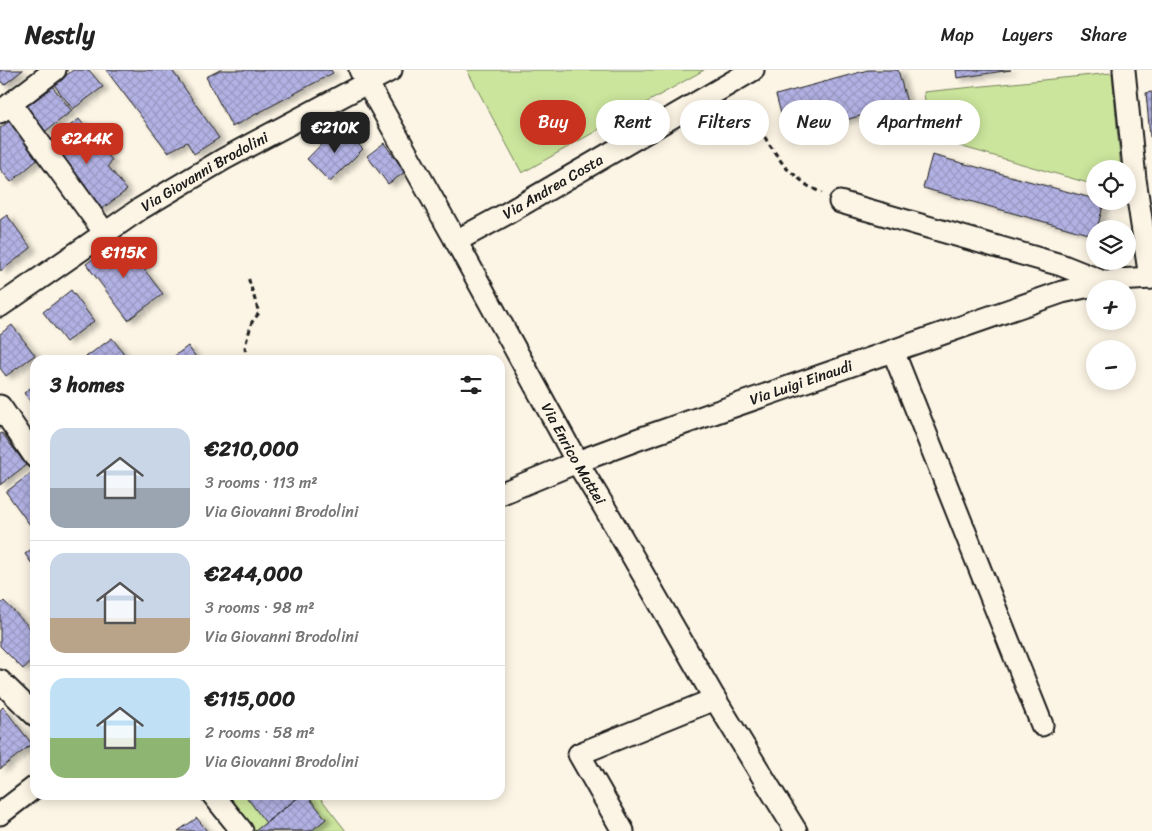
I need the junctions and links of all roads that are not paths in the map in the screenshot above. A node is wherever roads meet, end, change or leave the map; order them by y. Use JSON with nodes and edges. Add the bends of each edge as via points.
{"nodes":[{"id":1,"x":391,"y":70,"type":"edge"},
{"id":2,"x":753,"y":70,"type":"edge"},
{"id":3,"x":1124,"y":70,"type":"edge"},
{"id":4,"x":51,"y":71,"type":"edge"},
{"id":5,"x":363,"y":76,"type":"edge"},
{"id":6,"x":6,"y":108,"type":"edge"},
{"id":7,"x":1143,"y":178,"type":"edge"},
{"id":8,"x":840,"y":202,"type":"road end"},
{"id":9,"x":105,"y":233,"type":"junction"},
{"id":10,"x":456,"y":241,"type":"junction"},
{"id":11,"x":1151,"y":278,"type":"edge"},
{"id":12,"x":1101,"y":280,"type":"edge"},
{"id":13,"x":1117,"y":280,"type":"edge"},
{"id":14,"x":1086,"y":287,"type":"edge"},
{"id":15,"x":0,"y":306,"type":"edge"},
{"id":16,"x":892,"y":351,"type":"junction"},
{"id":17,"x":0,"y":406,"type":"edge"},
{"id":18,"x":30,"y":450,"type":"edge"},
{"id":19,"x":577,"y":462,"type":"junction"},
{"id":20,"x":505,"y":492,"type":"edge"},
{"id":21,"x":0,"y":680,"type":"edge"},
{"id":22,"x":715,"y":699,"type":"junction"},
{"id":23,"x":30,"y":710,"type":"edge"},
{"id":24,"x":1042,"y":725,"type":"dead end"},
{"id":25,"x":30,"y":791,"type":"edge"},
{"id":26,"x":217,"y":800,"type":"edge"},
{"id":27,"x":0,"y":814,"type":"edge"},
{"id":28,"x":242,"y":831,"type":"edge"},
{"id":29,"x":623,"y":831,"type":"edge"},
{"id":30,"x":796,"y":831,"type":"edge"}],
"edges":[{"from":1,"to":5,"type":"street","name":"Via Giovanni Brodolini"},
{"from":2,"to":10,"type":"street","name":"Via Andrea Costa"},
{"from":3,"to":7,"type":"street"},
{"from":4,"to":6,"type":"street"},
{"from":5,"to":9,"type":"street","name":"Via Giovanni Brodolini"},
{"from":5,"to":10,"type":"street","name":"Via Enrico Mattei"},
{"from":6,"to":9,"type":"street"},
{"from":7,"to":11,"type":"street"},
{"from":8,"to":12,"type":"street","name":"Via Luigi Einaudi","via":[[1061,265]]},
{"from":9,"to":15,"type":"street","name":"Via Giovanni Brodolini"},
{"from":10,"to":19,"type":"street","name":"Via Enrico Mattei"},
{"from":11,"to":13,"type":"street","name":"Via Luigi Einaudi"},
{"from":14,"to":16,"type":"street","name":"Via Luigi Einaudi"},
{"from":16,"to":19,"type":"street","name":"Via Luigi Einaudi"},
{"from":16,"to":24,"type":"street"},
{"from":17,"to":18,"type":"street"},
{"from":19,"to":20,"type":"street","name":"Via Luigi Einaudi"},
{"from":19,"to":22,"type":"street","name":"Via Enrico Mattei"},
{"from":21,"to":23,"type":"street"},
{"from":22,"to":29,"type":"street","via":[[578,754]]},
{"from":22,"to":30,"type":"street","name":"Via Enrico Mattei"},
{"from":25,"to":27,"type":"street"},
{"from":26,"to":28,"type":"street"}]}
